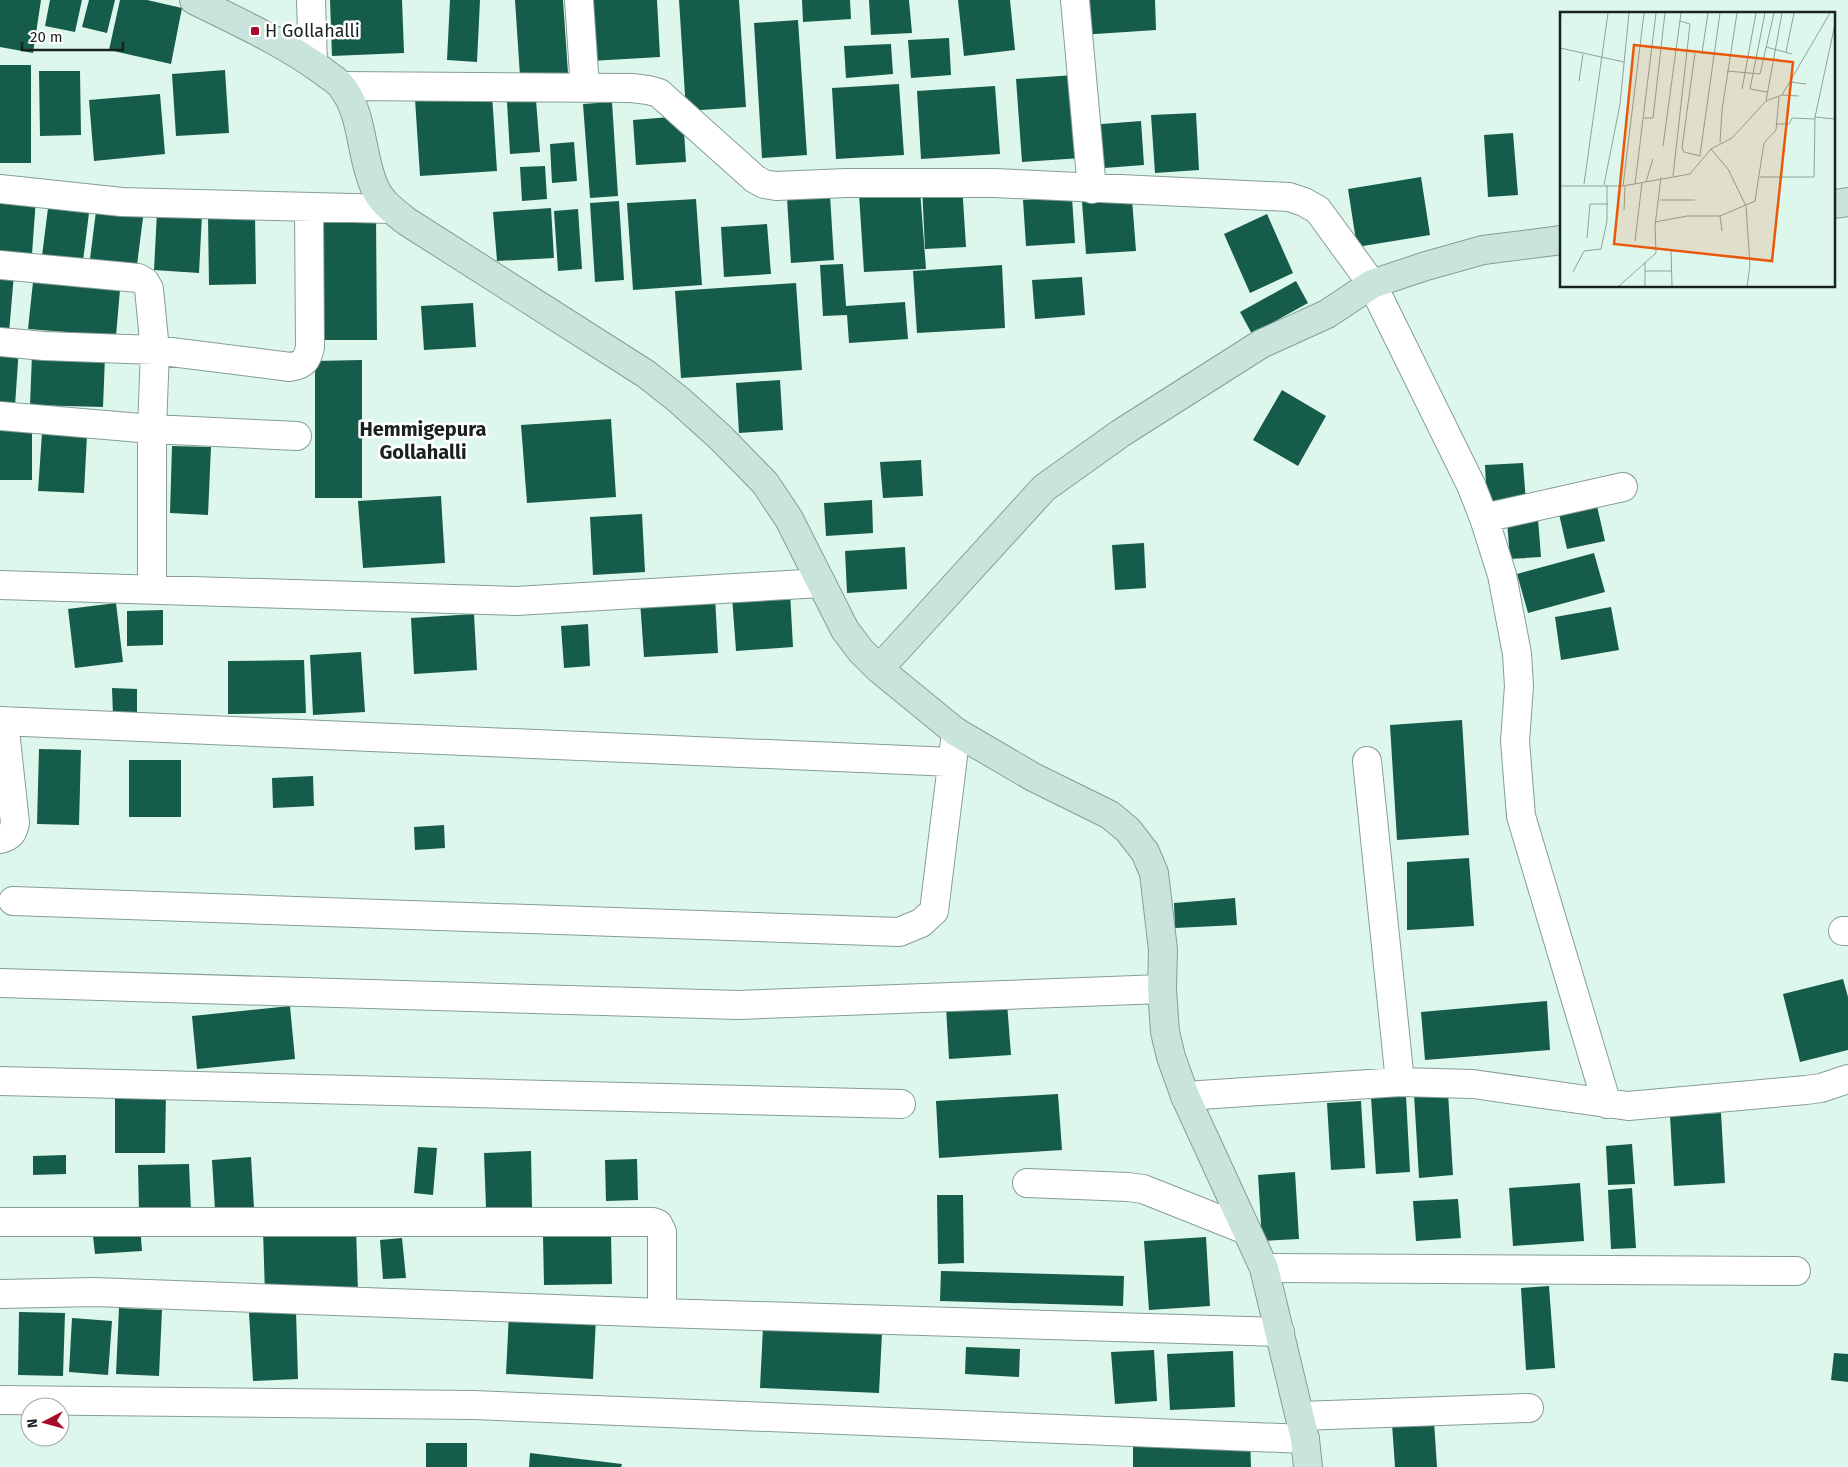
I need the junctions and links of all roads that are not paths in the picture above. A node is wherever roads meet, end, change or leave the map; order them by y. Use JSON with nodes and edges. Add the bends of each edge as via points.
{"nodes":[{"id":1,"x":194,"y":0,"type":"edge"},
{"id":2,"x":311,"y":0,"type":"edge"},
{"id":3,"x":579,"y":0,"type":"edge"},
{"id":4,"x":1075,"y":0,"type":"edge"},
{"id":5,"x":313,"y":64,"type":"junction"},
{"id":6,"x":342,"y":86,"type":"junction"},
{"id":7,"x":585,"y":88,"type":"junction"},
{"id":8,"x":0,"y":189,"type":"edge"},
{"id":9,"x":1092,"y":189,"type":"junction"},
{"id":10,"x":309,"y":207,"type":"junction"},
{"id":11,"x":392,"y":209,"type":"junction"},
{"id":12,"x":1560,"y":240,"type":"edge"},
{"id":13,"x":0,"y":265,"type":"edge"},
{"id":14,"x":1372,"y":284,"type":"junction"},
{"id":15,"x":0,"y":342,"type":"edge"},
{"id":16,"x":155,"y":350,"type":"junction"},
{"id":17,"x":0,"y":416,"type":"edge"},
{"id":18,"x":152,"y":429,"type":"junction"},
{"id":19,"x":297,"y":436,"type":"dead end"},
{"id":20,"x":1623,"y":487,"type":"dead end"},
{"id":21,"x":1484,"y":518,"type":"junction"},
{"id":22,"x":821,"y":583,"type":"junction"},
{"id":23,"x":0,"y":586,"type":"edge"},
{"id":24,"x":152,"y":589,"type":"junction"},
{"id":25,"x":878,"y":669,"type":"junction"},
{"id":26,"x":2,"y":721,"type":"edge"},
{"id":27,"x":956,"y":732,"type":"junction"},
{"id":28,"x":952,"y":762,"type":"junction"},
{"id":29,"x":1367,"y":762,"type":"dead end"},
{"id":30,"x":0,"y":839,"type":"edge"},
{"id":31,"x":13,"y":901,"type":"dead end"},
{"id":32,"x":0,"y":983,"type":"edge"},
{"id":33,"x":1162,"y":989,"type":"junction"},
{"id":34,"x":1848,"y":1079,"type":"edge"},
{"id":35,"x":0,"y":1081,"type":"edge"},
{"id":36,"x":1400,"y":1082,"type":"junction"},
{"id":37,"x":1185,"y":1096,"type":"junction"},
{"id":38,"x":901,"y":1104,"type":"dead end"},
{"id":39,"x":1607,"y":1104,"type":"junction"},
{"id":40,"x":1028,"y":1183,"type":"dead end"},
{"id":41,"x":0,"y":1222,"type":"edge"},
{"id":42,"x":1246,"y":1230,"type":"junction"},
{"id":43,"x":1264,"y":1268,"type":"junction"},
{"id":44,"x":1796,"y":1272,"type":"dead end"},
{"id":45,"x":0,"y":1294,"type":"edge"},
{"id":46,"x":662,"y":1313,"type":"junction"},
{"id":47,"x":1280,"y":1332,"type":"junction"},
{"id":48,"x":0,"y":1400,"type":"edge"},
{"id":49,"x":1529,"y":1408,"type":"dead end"},
{"id":50,"x":1302,"y":1427,"type":"junction"},
{"id":51,"x":1308,"y":1467,"type":"edge"}],
"edges":[{"from":1,"to":5,"type":"street"},
{"from":2,"to":5,"type":"street"},
{"from":3,"to":7,"type":"street"},
{"from":4,"to":9,"type":"street"},
{"from":5,"to":6,"type":"street"},
{"from":6,"to":7,"type":"street"},
{"from":6,"to":11,"type":"street","via":[[354,110],[375,190]]},
{"from":7,"to":9,"type":"street","via":[[632,88],[659,94],[764,184],[994,183]]},
{"from":8,"to":10,"type":"street","via":[[122,202]]},
{"from":9,"to":14,"type":"street","via":[[1289,197],[1304,202],[1318,210]]},
{"from":10,"to":11,"type":"street"},
{"from":10,"to":16,"type":"street","via":[[310,347],[300,366]]},
{"from":11,"to":22,"type":"street","via":[[406,222],[646,374],[679,400],[765,484],[789,519]]},
{"from":12,"to":14,"type":"street","via":[[1483,250]]},
{"from":13,"to":16,"type":"street","via":[[138,278],[149,289]]},
{"from":14,"to":21,"type":"street","via":[[1471,485]]},
{"from":14,"to":25,"type":"street","via":[[1327,314],[1261,344],[1121,433],[1044,488]]},
{"from":15,"to":16,"type":"street"},
{"from":16,"to":18,"type":"street"},
{"from":17,"to":18,"type":"street"},
{"from":18,"to":19,"type":"street"},
{"from":18,"to":24,"type":"street"},
{"from":20,"to":21,"type":"street"},
{"from":21,"to":39,"type":"street","via":[[1502,576],[1517,654],[1519,686],[1515,741],[1521,816]]},
{"from":22,"to":24,"type":"street","via":[[516,601]]},
{"from":22,"to":25,"type":"street","via":[[845,630]]},
{"from":23,"to":24,"type":"street"},
{"from":25,"to":27,"type":"street"},
{"from":26,"to":28,"type":"street"},
{"from":26,"to":30,"type":"street","via":[[15,823],[11,834]]},
{"from":27,"to":28,"type":"street"},
{"from":27,"to":33,"type":"street","via":[[1033,777],[1110,815],[1128,830],[1145,852],[1154,872],[1163,950]]},
{"from":28,"to":31,"type":"street","via":[[934,910],[921,923],[899,932]]},
{"from":29,"to":36,"type":"street"},
{"from":32,"to":33,"type":"street","via":[[738,1006]]},
{"from":33,"to":37,"type":"street","via":[[1165,1032]]},
{"from":34,"to":39,"type":"street","via":[[1806,1090],[1643,1105]]},
{"from":35,"to":38,"type":"street"},
{"from":36,"to":37,"type":"street"},
{"from":36,"to":39,"type":"street","via":[[1482,1085]]},
{"from":37,"to":42,"type":"street"},
{"from":40,"to":42,"type":"street","via":[[1143,1189]]},
{"from":41,"to":46,"type":"street","via":[[653,1222],[661,1227],[662,1232]]},
{"from":42,"to":43,"type":"street"},
{"from":43,"to":44,"type":"street"},
{"from":43,"to":47,"type":"street"},
{"from":45,"to":46,"type":"street","via":[[94,1292]]},
{"from":46,"to":47,"type":"street"},
{"from":47,"to":50,"type":"street"},
{"from":48,"to":50,"type":"street","via":[[474,1405]]},
{"from":49,"to":50,"type":"street"},
{"from":50,"to":51,"type":"street"}]}
